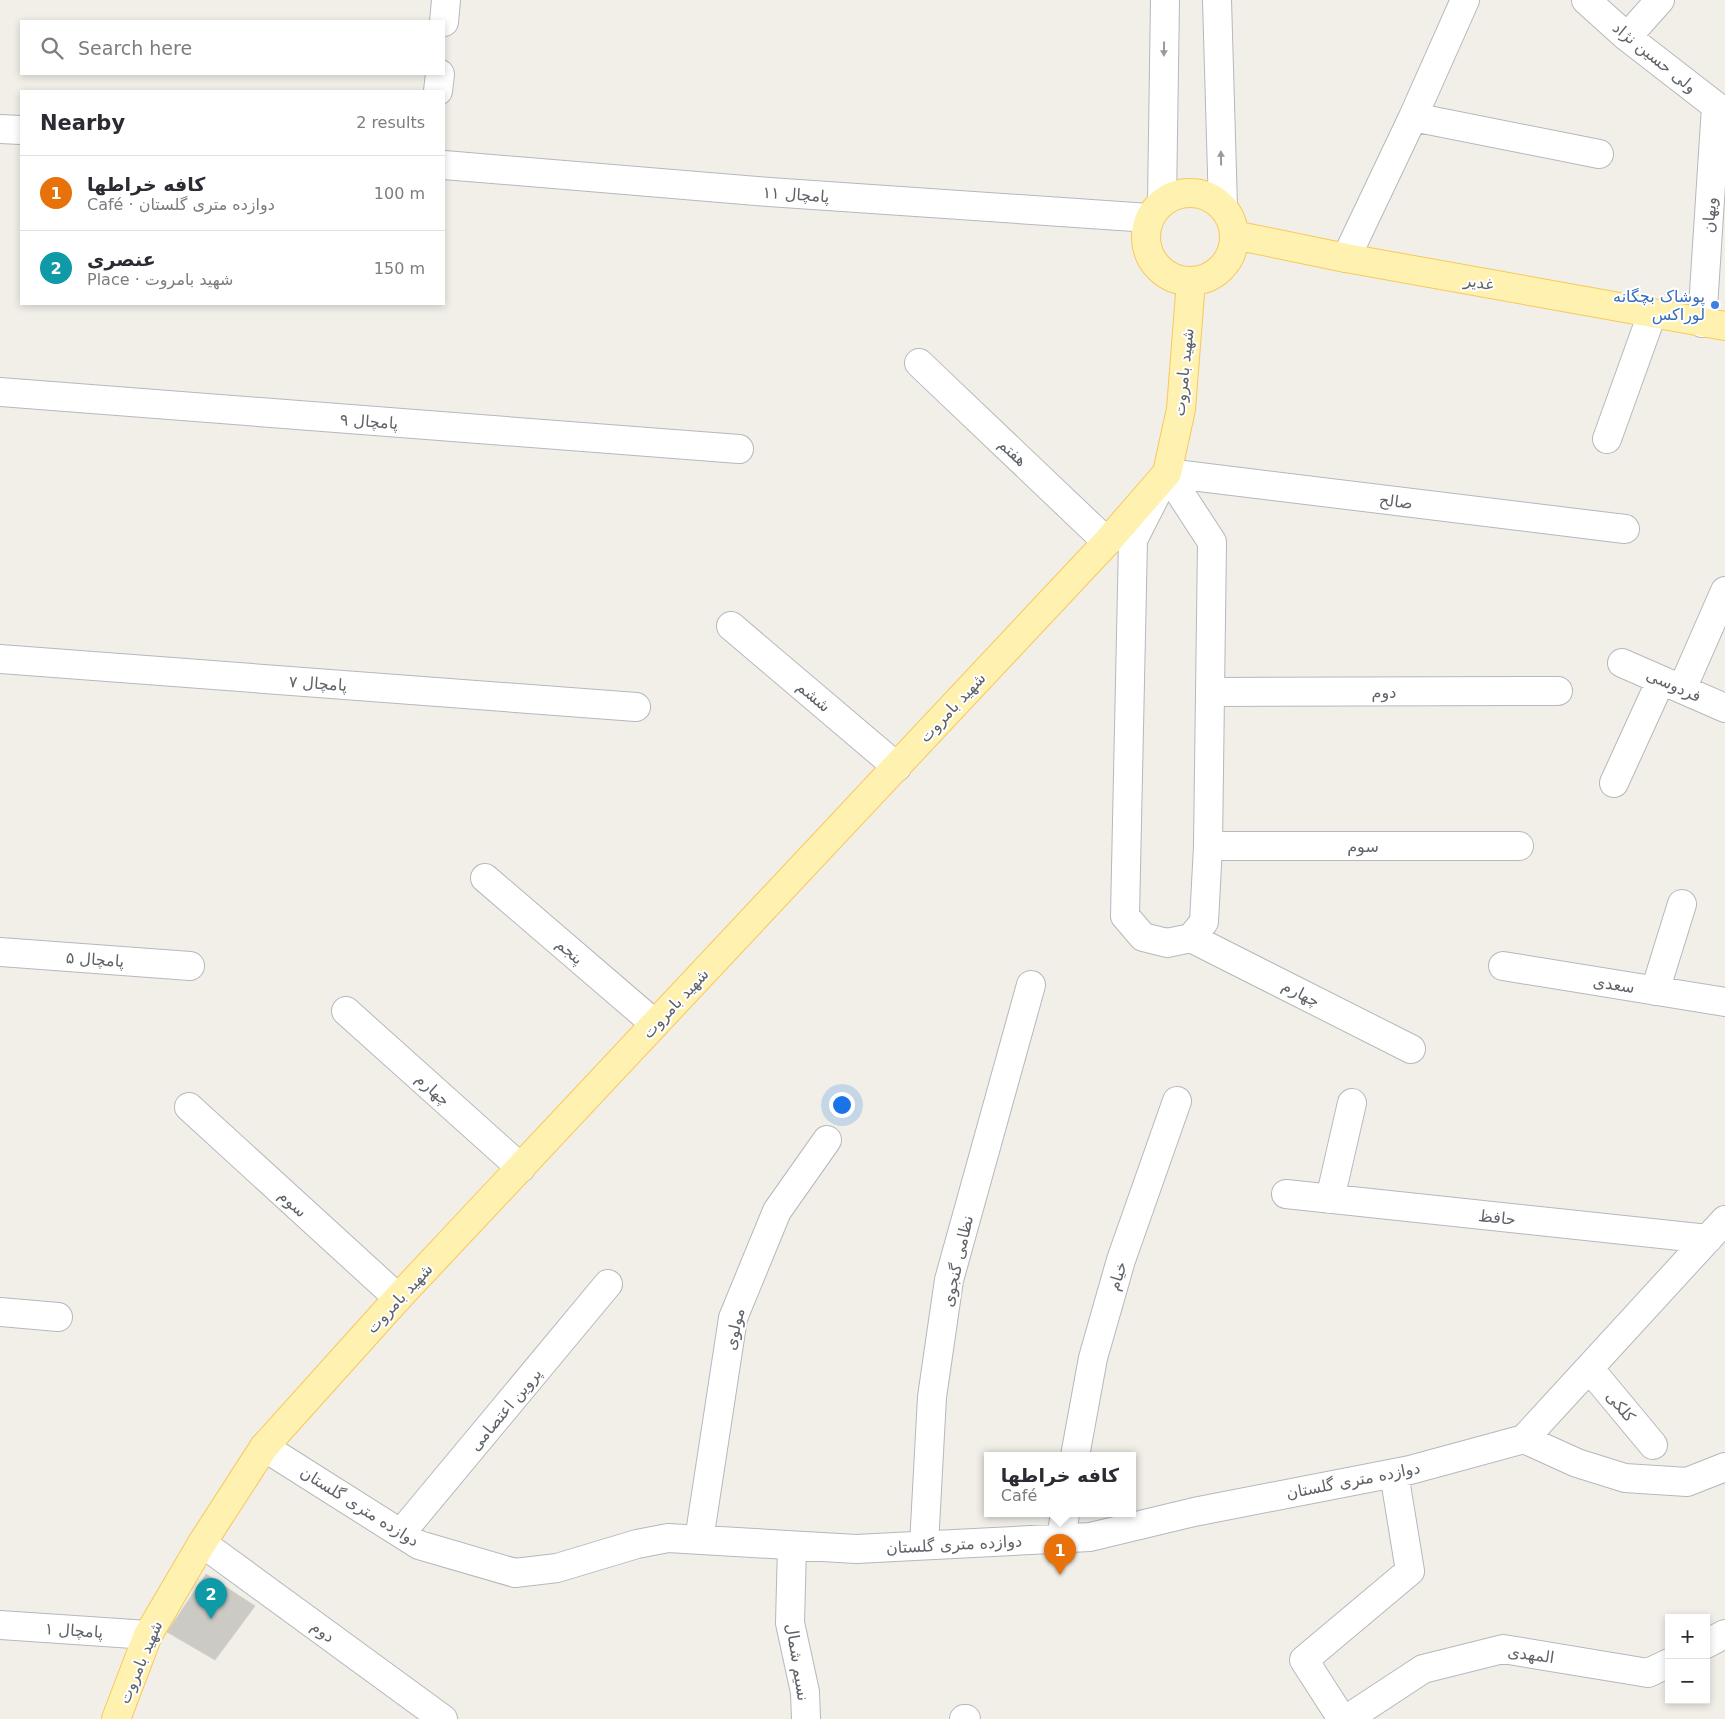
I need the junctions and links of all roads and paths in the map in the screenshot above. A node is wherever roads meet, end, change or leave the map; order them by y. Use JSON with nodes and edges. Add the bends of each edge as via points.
{"nodes":[{"id":1,"x":446,"y":0,"type":"edge"},
{"id":2,"x":1165,"y":0,"type":"edge"},
{"id":3,"x":1218,"y":0,"type":"edge"},
{"id":4,"x":1465,"y":0,"type":"edge"},
{"id":5,"x":1586,"y":0,"type":"edge"},
{"id":6,"x":1660,"y":0,"type":"edge"},
{"id":7,"x":444,"y":20,"type":"edge"},
{"id":8,"x":1627,"y":37,"type":"junction"},
{"id":9,"x":440,"y":75,"type":"edge"},
{"id":10,"x":438,"y":90,"type":"edge"},
{"id":11,"x":1721,"y":110,"type":"edge"},
{"id":12,"x":1413,"y":117,"type":"junction"},
{"id":13,"x":0,"y":129,"type":"edge"},
{"id":14,"x":20,"y":130,"type":"edge"},
{"id":15,"x":1599,"y":154,"type":"dead end"},
{"id":16,"x":445,"y":165,"type":"edge"},
{"id":17,"x":1223,"y":207,"type":"junction"},
{"id":18,"x":1156,"y":210,"type":"junction"},
{"id":19,"x":1234,"y":235,"type":"junction"},
{"id":20,"x":1346,"y":258,"type":"junction"},
{"id":21,"x":1191,"y":281,"type":"junction"},
{"id":22,"x":1652,"y":314,"type":"junction"},
{"id":23,"x":1713,"y":324,"type":"edge"},
{"id":24,"x":919,"y":363,"type":"dead end"},
{"id":25,"x":0,"y":392,"type":"edge"},
{"id":26,"x":1607,"y":439,"type":"dead end"},
{"id":27,"x":739,"y":449,"type":"dead end"},
{"id":28,"x":1167,"y":473,"type":"junction"},
{"id":29,"x":1625,"y":529,"type":"dead end"},
{"id":30,"x":1107,"y":542,"type":"junction"},
{"id":31,"x":1725,"y":591,"type":"edge"},
{"id":32,"x":731,"y":626,"type":"dead end"},
{"id":33,"x":0,"y":659,"type":"edge"},
{"id":34,"x":1622,"y":663,"type":"dead end"},
{"id":35,"x":1672,"y":684,"type":"junction"},
{"id":36,"x":1558,"y":691,"type":"dead end"},
{"id":37,"x":1210,"y":692,"type":"junction"},
{"id":38,"x":636,"y":707,"type":"dead end"},
{"id":39,"x":1725,"y":708,"type":"edge"},
{"id":40,"x":897,"y":767,"type":"junction"},
{"id":41,"x":1614,"y":783,"type":"dead end"},
{"id":42,"x":1208,"y":846,"type":"junction"},
{"id":43,"x":1519,"y":846,"type":"dead end"},
{"id":44,"x":485,"y":878,"type":"dead end"},
{"id":45,"x":1682,"y":904,"type":"dead end"},
{"id":46,"x":1191,"y":938,"type":"junction"},
{"id":47,"x":0,"y":952,"type":"edge"},
{"id":48,"x":190,"y":966,"type":"dead end"},
{"id":49,"x":1503,"y":966,"type":"dead end"},
{"id":50,"x":1031,"y":985,"type":"dead end"},
{"id":51,"x":1655,"y":991,"type":"junction"},
{"id":52,"x":1725,"y":1002,"type":"edge"},
{"id":53,"x":346,"y":1011,"type":"dead end"},
{"id":54,"x":656,"y":1024,"type":"junction"},
{"id":55,"x":1411,"y":1049,"type":"dead end"},
{"id":56,"x":1177,"y":1100,"type":"dead end"},
{"id":57,"x":1352,"y":1102,"type":"dead end"},
{"id":58,"x":189,"y":1107,"type":"dead end"},
{"id":59,"x":827,"y":1140,"type":"dead end"},
{"id":60,"x":521,"y":1168,"type":"junction"},
{"id":61,"x":1286,"y":1194,"type":"dead end"},
{"id":62,"x":1330,"y":1199,"type":"junction"},
{"id":63,"x":1716,"y":1229,"type":"edge"},
{"id":64,"x":608,"y":1284,"type":"dead end"},
{"id":65,"x":398,"y":1298,"type":"junction"},
{"id":66,"x":0,"y":1312,"type":"edge"},
{"id":67,"x":58,"y":1317,"type":"dead end"},
{"id":68,"x":1589,"y":1368,"type":"junction"},
{"id":69,"x":1524,"y":1439,"type":"junction"},
{"id":70,"x":1653,"y":1445,"type":"dead end"},
{"id":71,"x":264,"y":1447,"type":"junction"},
{"id":72,"x":1076,"y":1452,"type":"edge"},
{"id":73,"x":1725,"y":1466,"type":"edge"},
{"id":74,"x":1394,"y":1473,"type":"junction"},
{"id":75,"x":1063,"y":1526,"type":"edge"},
{"id":76,"x":401,"y":1533,"type":"junction"},
{"id":77,"x":699,"y":1540,"type":"junction"},
{"id":78,"x":202,"y":1543,"type":"junction"},
{"id":79,"x":924,"y":1545,"type":"junction"},
{"id":80,"x":792,"y":1546,"type":"junction"},
{"id":81,"x":0,"y":1625,"type":"edge"},
{"id":82,"x":1725,"y":1634,"type":"edge"},
{"id":83,"x":148,"y":1635,"type":"junction"},
{"id":84,"x":1710,"y":1642,"type":"edge"},
{"id":85,"x":1665,"y":1665,"type":"edge"},
{"id":86,"x":116,"y":1719,"type":"edge"},
{"id":87,"x":443,"y":1719,"type":"edge"},
{"id":88,"x":806,"y":1719,"type":"edge"},
{"id":89,"x":1342,"y":1719,"type":"edge"},
{"id":90,"x":1347,"y":1719,"type":"edge"}],
"edges":[{"from":1,"to":7,"type":"street"},
{"from":2,"to":18,"type":"street","one_way":true},
{"from":17,"to":3,"type":"street","one_way":true},
{"from":4,"to":12,"type":"street"},
{"from":5,"to":8,"type":"street","name":"ولی حسین نژاد"},
{"from":6,"to":8,"type":"street"},
{"from":8,"to":11,"type":"street","name":"ولی حسین نژاد"},
{"from":9,"to":10,"type":"street"},
{"from":11,"to":23,"type":"street","name":"ویهان"},
{"from":12,"to":15,"type":"street"},
{"from":12,"to":20,"type":"street"},
{"from":13,"to":14,"type":"street"},
{"from":16,"to":18,"type":"street","name":"پامچال ۱۱","via":[[769,192]]},
{"from":17,"to":18,"type":"main road","via":[[1204,195],[1182,193]]},
{"from":17,"to":19,"type":"main road","via":[[1231,220]]},
{"from":18,"to":21,"type":"main road","via":[[1145,240],[1153,262],[1170,277]]},
{"from":19,"to":20,"type":"main road","name":"غدیر"},
{"from":19,"to":21,"type":"main road","via":[[1231,252],[1222,267],[1208,278]]},
{"from":20,"to":22,"type":"main road","name":"غدیر"},
{"from":21,"to":28,"type":"main road","name":"شهید بامروت","via":[[1181,408]]},
{"from":22,"to":23,"type":"main road","name":"غدیر"},
{"from":22,"to":26,"type":"street"},
{"from":24,"to":30,"type":"street","name":"هفتم"},
{"from":25,"to":27,"type":"street","name":"پامچال ۹"},
{"from":28,"to":29,"type":"street","name":"صالح"},
{"from":28,"to":30,"type":"main road","name":"شهید بامروت"},
{"from":28,"to":37,"type":"street","via":[[1212,542]]},
{"from":28,"to":46,"type":"street","via":[[1133,540],[1125,916],[1143,937],[1167,943]]},
{"from":30,"to":40,"type":"main road","name":"شهید بامروت"},
{"from":31,"to":35,"type":"street"},
{"from":32,"to":40,"type":"street","name":"ششم"},
{"from":33,"to":38,"type":"street","name":"پامچال ۷"},
{"from":34,"to":35,"type":"street","name":"فردوسی"},
{"from":35,"to":39,"type":"street","name":"فردوسی"},
{"from":35,"to":41,"type":"street"},
{"from":36,"to":37,"type":"street","name":"دوم"},
{"from":37,"to":42,"type":"street"},
{"from":40,"to":54,"type":"main road","name":"شهید بامروت"},
{"from":42,"to":43,"type":"street","name":"سوم"},
{"from":42,"to":46,"type":"street","via":[[1204,922]]},
{"from":44,"to":54,"type":"street","name":"پنجم"},
{"from":45,"to":51,"type":"street"},
{"from":46,"to":55,"type":"street","name":"چهارم"},
{"from":47,"to":48,"type":"street","name":"پامچال ۵"},
{"from":49,"to":51,"type":"street","name":"سعدی"},
{"from":50,"to":79,"type":"street","name":"نظامی گنجوی","via":[[949,1280],[932,1398]]},
{"from":51,"to":52,"type":"street","name":"سعدی"},
{"from":53,"to":60,"type":"street","name":"چهارم"},
{"from":54,"to":60,"type":"main road","name":"شهید بامروت"},
{"from":56,"to":72,"type":"street","name":"خیام","via":[[1121,1260],[1093,1358]]},
{"from":57,"to":62,"type":"street"},
{"from":58,"to":65,"type":"street","name":"سوم"},
{"from":59,"to":77,"type":"street","name":"مولوی","via":[[777,1211],[733,1318]]},
{"from":60,"to":65,"type":"main road","name":"شهید بامروت"},
{"from":61,"to":62,"type":"street","name":"حافظ"},
{"from":62,"to":63,"type":"street","name":"حافظ"},
{"from":63,"to":68,"type":"street"},
{"from":64,"to":76,"type":"street","name":"پروین اعتصامی"},
{"from":65,"to":71,"type":"main road","name":"شهید بامروت"},
{"from":66,"to":67,"type":"street"},
{"from":68,"to":69,"type":"street"},
{"from":68,"to":70,"type":"street","name":"کلکی"},
{"from":69,"to":73,"type":"street","via":[[1577,1463],[1625,1478],[1687,1482]]},
{"from":69,"to":74,"type":"street","name":"دوازده متری گلستان"},
{"from":71,"to":76,"type":"street","name":"دوازده متری گلستان"},
{"from":71,"to":78,"type":"main road","name":"شهید بامروت"},
{"from":74,"to":75,"type":"street","name":"دوازده متری گلستان","via":[[1194,1512],[1090,1537]]},
{"from":74,"to":89,"type":"street","via":[[1410,1571],[1304,1660]]},
{"from":75,"to":79,"type":"street","name":"دوازده متری گلستان"},
{"from":76,"to":77,"type":"street","name":"دوازده متری گلستان","via":[[419,1545],[515,1573],[557,1568],[668,1538]]},
{"from":77,"to":80,"type":"street","name":"دوازده متری گلستان"},
{"from":78,"to":83,"type":"main road","name":"شهید بامروت"},
{"from":78,"to":87,"type":"street","name":"دوم"},
{"from":79,"to":80,"type":"street","name":"دوازده متری گلستان","via":[[856,1550]]},
{"from":80,"to":88,"type":"street","name":"نسیم شمال","via":[[790,1623],[805,1692]]},
{"from":81,"to":83,"type":"street","name":"پامچال ۱"},
{"from":82,"to":84,"type":"street"},
{"from":83,"to":86,"type":"main road","name":"شهید بامروت"},
{"from":85,"to":90,"type":"street","name":"المهدی","via":[[1648,1673],[1503,1649],[1423,1669]]}]}
